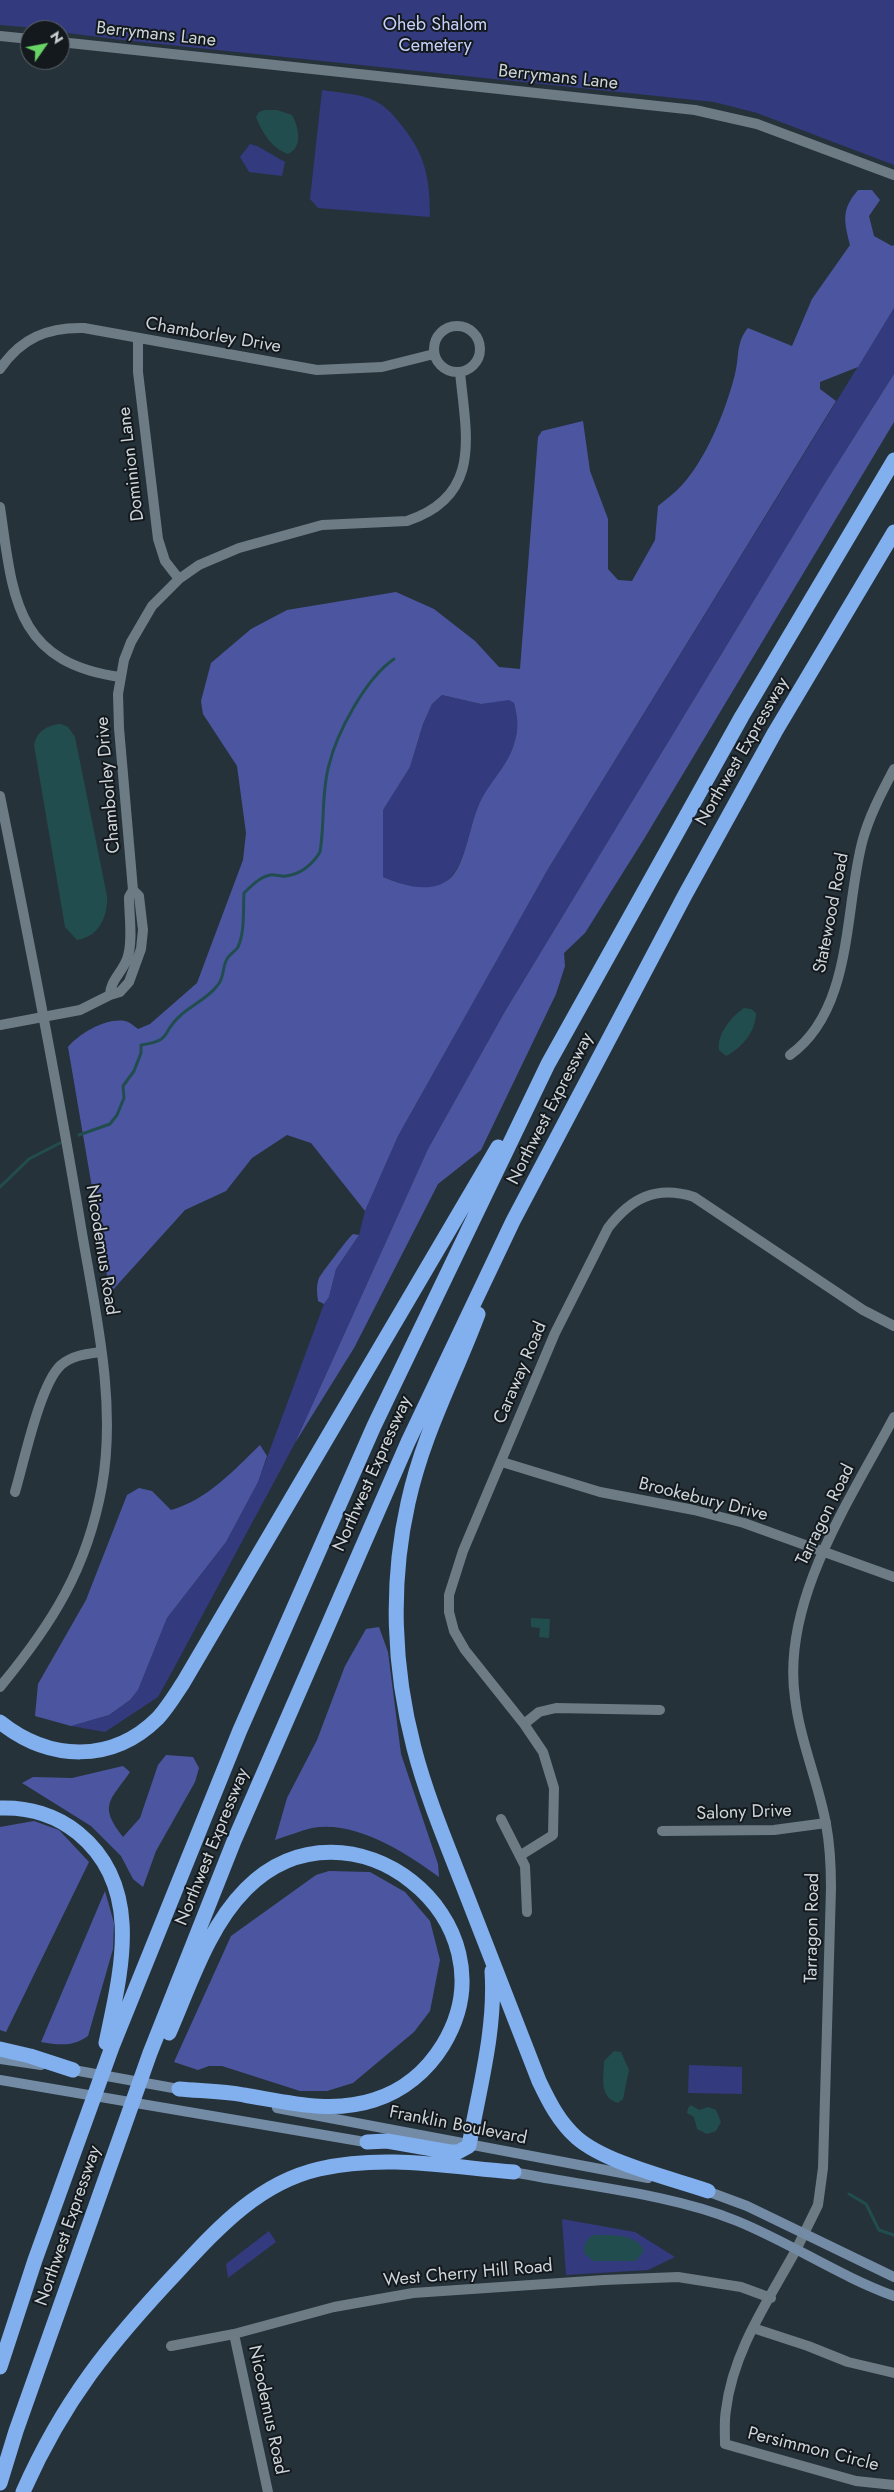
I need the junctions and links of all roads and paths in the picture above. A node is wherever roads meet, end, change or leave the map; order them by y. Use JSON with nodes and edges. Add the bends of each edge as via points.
{"nodes":[{"id":1,"x":0,"y":36,"type":"edge"},
{"id":2,"x":20,"y":38,"type":"edge"},
{"id":3,"x":70,"y":43,"type":"edge"},
{"id":4,"x":894,"y":175,"type":"edge"},
{"id":5,"x":138,"y":339,"type":"junction"},
{"id":6,"x":434,"y":354,"type":"junction"},
{"id":7,"x":0,"y":369,"type":"edge"},
{"id":8,"x":460,"y":372,"type":"junction"},
{"id":9,"x":894,"y":460,"type":"edge"},
{"id":10,"x":0,"y":507,"type":"edge"},
{"id":11,"x":894,"y":532,"type":"edge"},
{"id":12,"x":179,"y":579,"type":"junction"},
{"id":13,"x":120,"y":677,"type":"junction"},
{"id":14,"x":894,"y":769,"type":"edge"},
{"id":15,"x":0,"y":796,"type":"edge"},
{"id":16,"x":44,"y":1018,"type":"junction"},
{"id":17,"x":0,"y":1025,"type":"edge"},
{"id":18,"x":790,"y":1055,"type":"dead end"},
{"id":19,"x":548,"y":1064,"type":"junction"},
{"id":20,"x":514,"y":1221,"type":"junction"},
{"id":21,"x":894,"y":1326,"type":"edge"},
{"id":22,"x":101,"y":1352,"type":"junction"},
{"id":23,"x":894,"y":1417,"type":"edge"},
{"id":24,"x":502,"y":1462,"type":"junction"},
{"id":25,"x":15,"y":1492,"type":"dead end"},
{"id":26,"x":823,"y":1552,"type":"junction"},
{"id":27,"x":894,"y":1577,"type":"edge"},
{"id":28,"x":0,"y":1688,"type":"edge"},
{"id":29,"x":660,"y":1710,"type":"dead end"},
{"id":30,"x":0,"y":1722,"type":"edge"},
{"id":31,"x":524,"y":1724,"type":"junction"},
{"id":32,"x":0,"y":1808,"type":"edge"},
{"id":33,"x":502,"y":1819,"type":"dead end"},
{"id":34,"x":826,"y":1823,"type":"junction"},
{"id":35,"x":662,"y":1831,"type":"dead end"},
{"id":36,"x":521,"y":1855,"type":"junction"},
{"id":37,"x":527,"y":1912,"type":"dead end"},
{"id":38,"x":491,"y":1956,"type":"junction"},
{"id":39,"x":109,"y":2047,"type":"junction"},
{"id":40,"x":0,"y":2049,"type":"edge"},
{"id":41,"x":155,"y":2054,"type":"junction"},
{"id":42,"x":0,"y":2059,"type":"edge"},
{"id":43,"x":73,"y":2070,"type":"junction"},
{"id":44,"x":0,"y":2080,"type":"edge"},
{"id":45,"x":179,"y":2089,"type":"junction"},
{"id":46,"x":367,"y":2142,"type":"junction"},
{"id":47,"x":469,"y":2146,"type":"junction"},
{"id":48,"x":514,"y":2172,"type":"junction"},
{"id":49,"x":708,"y":2191,"type":"junction"},
{"id":50,"x":805,"y":2233,"type":"junction"},
{"id":51,"x":796,"y":2250,"type":"junction"},
{"id":52,"x":894,"y":2277,"type":"edge"},
{"id":53,"x":894,"y":2296,"type":"edge"},
{"id":54,"x":770,"y":2298,"type":"junction"},
{"id":55,"x":753,"y":2328,"type":"junction"},
{"id":56,"x":234,"y":2334,"type":"junction"},
{"id":57,"x":171,"y":2346,"type":"dead end"},
{"id":58,"x":0,"y":2367,"type":"edge"},
{"id":59,"x":894,"y":2373,"type":"edge"},
{"id":60,"x":725,"y":2444,"type":"joint"},
{"id":61,"x":0,"y":2484,"type":"edge"},
{"id":62,"x":894,"y":2485,"type":"edge"},
{"id":63,"x":23,"y":2492,"type":"edge"},
{"id":64,"x":268,"y":2492,"type":"edge"}],
"edges":[{"from":1,"to":2,"type":"street"},
{"from":3,"to":4,"type":"street","name":"Berrymans Lane","via":[[695,110],[731,116],[779,131]]},
{"from":5,"to":6,"type":"street","name":"Chamborley Drive","via":[[317,370],[382,367]]},
{"from":5,"to":7,"type":"street","name":"Chamborley Drive","via":[[84,328],[57,329],[44,332],[21,346]]},
{"from":5,"to":12,"type":"street","name":"Dominion Lane","via":[[138,372],[158,539],[165,561]]},
{"from":6,"to":8,"type":"street","via":[[442,367]]},
{"from":6,"to":8,"type":"street","via":[[434,344],[442,331],[455,326],[468,328],[478,338],[480,351],[474,365]]},
{"from":8,"to":12,"type":"street","name":"Chamborley Drive","via":[[466,459],[458,484],[441,504],[407,521],[353,522],[293,532],[220,555]]},
{"from":9,"to":19,"type":"highway","name":"Northwest Expressway","via":[[742,716]]},
{"from":10,"to":13,"type":"street","via":[[11,583],[22,615],[39,641],[67,663],[84,671]]},
{"from":11,"to":20,"type":"highway","name":"Northwest Expressway","via":[[775,732],[684,894]]},
{"from":12,"to":13,"type":"street","name":"Chamborley Drive","via":[[141,622]]},
{"from":13,"to":16,"type":"street","name":"Chamborley Drive","via":[[119,728],[133,890],[139,896],[143,930],[139,959],[129,982],[120,992],[80,1010]]},
{"from":14,"to":18,"type":"street","name":"Statewood Road","via":[[875,804],[863,840],[842,964],[834,989],[813,1033]]},
{"from":15,"to":16,"type":"street","name":"Nicodemus Road"},
{"from":16,"to":17,"type":"street","name":"Chamborley Drive"},
{"from":16,"to":22,"type":"street","name":"Nicodemus Road"},
{"from":19,"to":30,"type":"highway","via":[[163,1712],[123,1742],[77,1752],[58,1751],[26,1740]]},
{"from":19,"to":39,"type":"highway","name":"Northwest Expressway","via":[[374,1426],[285,1623]]},
{"from":20,"to":38,"type":"highway","via":[[419,1459],[401,1538],[396,1592],[399,1675],[414,1748],[429,1798]]},
{"from":20,"to":41,"type":"highway","name":"Northwest Expressway","via":[[467,1314],[370,1525],[234,1841]]},
{"from":21,"to":24,"type":"street","name":"Caraway Road","via":[[863,1310],[694,1197],[664,1193],[641,1198],[619,1213],[600,1241],[555,1333]]},
{"from":22,"to":25,"type":"street","via":[[72,1357],[54,1372]]},
{"from":22,"to":28,"type":"street","name":"Nicodemus Road","via":[[105,1456],[94,1520],[61,1603]]},
{"from":23,"to":26,"type":"street","name":"Tarragon Road"},
{"from":24,"to":26,"type":"street","name":"Brookebury Drive","via":[[600,1492],[744,1523]]},
{"from":24,"to":31,"type":"street","name":"Caraway Road","via":[[453,1578],[450,1612],[454,1631],[465,1650]]},
{"from":26,"to":27,"type":"street","name":"Brookebury Drive"},
{"from":26,"to":34,"type":"street","name":"Tarragon Road","via":[[803,1608],[793,1678],[798,1716]]},
{"from":29,"to":31,"type":"street","via":[[556,1708],[539,1712]]},
{"from":31,"to":36,"type":"street","name":"Caraway Road","via":[[550,1768],[554,1788],[554,1835]]},
{"from":32,"to":39,"type":"highway","via":[[38,1812],[71,1828],[95,1851],[112,1877],[121,1904],[122,1943]]},
{"from":33,"to":36,"type":"street"},
{"from":34,"to":35,"type":"street","name":"Salony Drive","via":[[774,1830]]},
{"from":34,"to":50,"type":"street","name":"Tarragon Road","via":[[831,1888],[823,2168],[818,2205]]},
{"from":36,"to":37,"type":"street","via":[[527,1884]]},
{"from":38,"to":47,"type":"highway","via":[[490,2026]]},
{"from":38,"to":49,"type":"highway","via":[[539,2081],[548,2101],[568,2129],[590,2148],[604,2155]]},
{"from":39,"to":58,"type":"highway","name":"Northwest Expressway"},
{"from":40,"to":43,"type":"highway"},
{"from":41,"to":45,"type":"highway","via":[[219,1925],[247,1888],[278,1867],[314,1854],[343,1854],[375,1861],[410,1878],[424,1891],[447,1923],[457,1952],[461,1978],[454,2024],[436,2057],[403,2086],[374,2100],[332,2107]]},
{"from":41,"to":61,"type":"highway","name":"Northwest Expressway","via":[[16,2431]]},
{"from":42,"to":43,"type":"main road","name":"Franklin Boulevard"},
{"from":43,"to":45,"type":"main road","name":"Franklin Boulevard"},
{"from":44,"to":46,"type":"main road","name":"Franklin Boulevard"},
{"from":45,"to":47,"type":"main road","name":"Franklin Boulevard"},
{"from":46,"to":47,"type":"highway","via":[[387,2141],[450,2152]]},
{"from":46,"to":48,"type":"main road","name":"Franklin Boulevard"},
{"from":47,"to":49,"type":"main road","name":"Franklin Boulevard"},
{"from":48,"to":51,"type":"main road","name":"Franklin Boulevard","via":[[702,2208],[738,2221]]},
{"from":48,"to":63,"type":"highway","via":[[406,2161],[362,2162],[303,2173],[266,2190],[220,2226],[103,2354],[65,2408]]},
{"from":49,"to":50,"type":"main road","name":"Franklin Boulevard"},
{"from":50,"to":51,"type":"street","name":"Tarragon Road"},
{"from":50,"to":52,"type":"main road","name":"Franklin Boulevard"},
{"from":51,"to":53,"type":"main road","name":"Franklin Boulevard"},
{"from":51,"to":54,"type":"street","name":"Tarragon Road"},
{"from":54,"to":55,"type":"street","name":"Tarragon Road"},
{"from":54,"to":56,"type":"street","name":"West Cherry Hill Road","via":[[741,2287],[678,2277],[595,2280],[375,2298]]},
{"from":55,"to":59,"type":"street","via":[[848,2362]]},
{"from":55,"to":60,"type":"street","name":"Tarragon Road","via":[[735,2367],[728,2393]]},
{"from":56,"to":57,"type":"street","name":"West Cherry Hill Road"},
{"from":56,"to":64,"type":"street","name":"Nicodemus Road"},
{"from":60,"to":62,"type":"street","name":"Persimmon Circle","via":[[856,2481]]}]}
